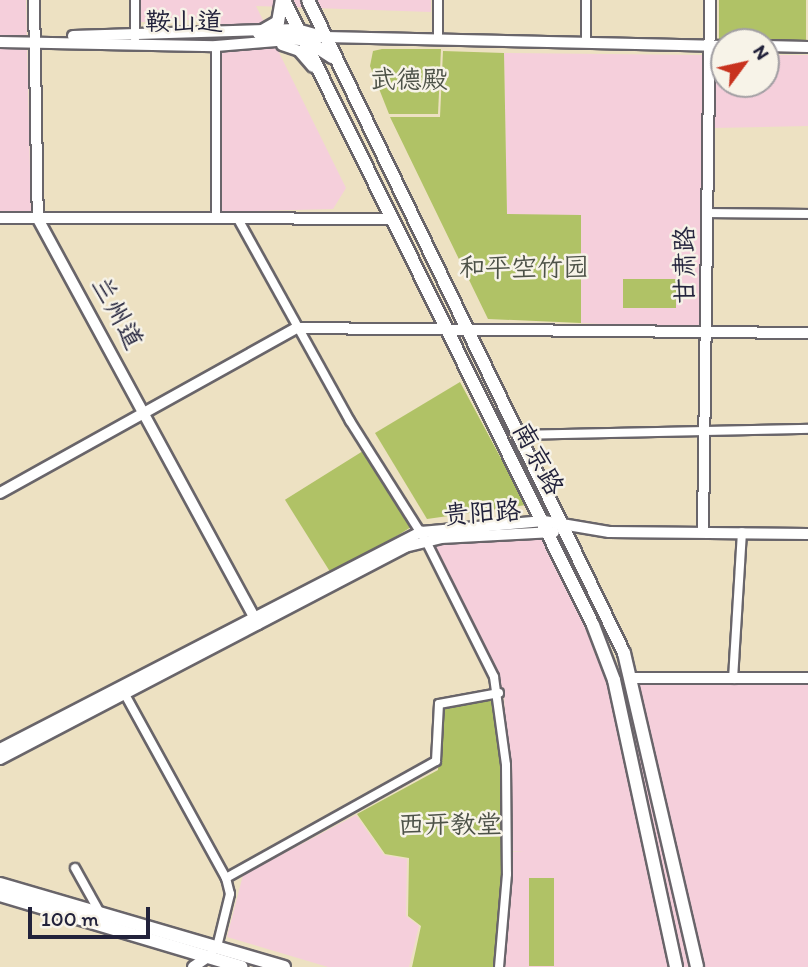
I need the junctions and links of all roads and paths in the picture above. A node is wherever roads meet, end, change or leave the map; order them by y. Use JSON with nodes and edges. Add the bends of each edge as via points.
{"nodes":[{"id":1,"x":34,"y":0,"type":"edge"},
{"id":2,"x":135,"y":0,"type":"edge"},
{"id":3,"x":283,"y":0,"type":"edge"},
{"id":4,"x":308,"y":0,"type":"edge"},
{"id":5,"x":438,"y":0,"type":"edge"},
{"id":6,"x":586,"y":0,"type":"edge"},
{"id":7,"x":710,"y":0,"type":"edge"},
{"id":8,"x":710,"y":28,"type":"edge"},
{"id":9,"x":259,"y":33,"type":"junction"},
{"id":10,"x":0,"y":36,"type":"edge"},
{"id":11,"x":301,"y":37,"type":"junction"},
{"id":12,"x":325,"y":37,"type":"junction"},
{"id":13,"x":438,"y":38,"type":"junction"},
{"id":14,"x":35,"y":40,"type":"junction"},
{"id":15,"x":135,"y":40,"type":"junction"},
{"id":16,"x":0,"y":42,"type":"edge"},
{"id":17,"x":276,"y":43,"type":"junction"},
{"id":18,"x":586,"y":43,"type":"junction"},
{"id":19,"x":216,"y":46,"type":"junction"},
{"id":20,"x":710,"y":46,"type":"joint"},
{"id":21,"x":780,"y":47,"type":"edge"},
{"id":22,"x":808,"y":47,"type":"edge"},
{"id":23,"x":337,"y":63,"type":"junction"},
{"id":24,"x":319,"y":76,"type":"junction"},
{"id":25,"x":708,"y":213,"type":"junction"},
{"id":26,"x":808,"y":214,"type":"edge"},
{"id":27,"x":0,"y":218,"type":"edge"},
{"id":28,"x":38,"y":219,"type":"junction"},
{"id":29,"x":216,"y":219,"type":"junction"},
{"id":30,"x":238,"y":219,"type":"junction"},
{"id":31,"x":388,"y":219,"type":"junction"},
{"id":32,"x":296,"y":328,"type":"junction"},
{"id":33,"x":443,"y":329,"type":"junction"},
{"id":34,"x":467,"y":330,"type":"junction"},
{"id":35,"x":808,"y":332,"type":"edge"},
{"id":36,"x":708,"y":333,"type":"junction"},
{"id":37,"x":145,"y":410,"type":"junction"},
{"id":38,"x":705,"y":426,"type":"junction"},
{"id":39,"x":808,"y":429,"type":"edge"},
{"id":40,"x":519,"y":435,"type":"junction"},
{"id":41,"x":0,"y":493,"type":"edge"},
{"id":42,"x":547,"y":527,"type":"junction"},
{"id":43,"x":567,"y":529,"type":"junction"},
{"id":44,"x":703,"y":531,"type":"junction"},
{"id":45,"x":741,"y":532,"type":"junction"},
{"id":46,"x":808,"y":534,"type":"edge"},
{"id":47,"x":424,"y":537,"type":"junction"},
{"id":48,"x":256,"y":620,"type":"junction"},
{"id":49,"x":633,"y":678,"type":"junction"},
{"id":50,"x":808,"y":678,"type":"edge"},
{"id":51,"x":733,"y":679,"type":"junction"},
{"id":52,"x":123,"y":690,"type":"junction"},
{"id":53,"x":499,"y":693,"type":"junction"},
{"id":54,"x":0,"y":749,"type":"edge"},
{"id":55,"x":0,"y":760,"type":"edge"},
{"id":56,"x":75,"y":868,"type":"dead end"},
{"id":57,"x":226,"y":878,"type":"junction"},
{"id":58,"x":0,"y":884,"type":"edge"},
{"id":59,"x":0,"y":895,"type":"edge"},
{"id":60,"x":100,"y":913,"type":"junction"},
{"id":61,"x":112,"y":929,"type":"junction"},
{"id":62,"x":188,"y":952,"type":"junction"},
{"id":63,"x":212,"y":960,"type":"edge"},
{"id":64,"x":192,"y":967,"type":"edge"},
{"id":65,"x":241,"y":967,"type":"edge"},
{"id":66,"x":284,"y":967,"type":"edge"},
{"id":67,"x":499,"y":967,"type":"edge"},
{"id":68,"x":676,"y":967,"type":"edge"},
{"id":69,"x":697,"y":967,"type":"edge"}],
"edges":[{"from":1,"to":14,"type":"street","name":"兰州道"},
{"from":2,"to":15,"type":"street"},
{"from":3,"to":9,"type":"main road","via":[[278,22]]},
{"from":3,"to":11,"type":"main road","name":"南京路"},
{"from":4,"to":12,"type":"main road","name":"南京路"},
{"from":5,"to":13,"type":"street"},
{"from":6,"to":18,"type":"street"},
{"from":7,"to":8,"type":"street","name":"甘肃路"},
{"from":9,"to":11,"type":"main road"},
{"from":9,"to":15,"type":"street","name":"鞍山道"},
{"from":10,"to":14,"type":"street","name":"鞍山道"},
{"from":11,"to":12,"type":"street","name":"鞍山道"},
{"from":11,"to":17,"type":"street","name":"鞍山道"},
{"from":11,"to":23,"type":"main road"},
{"from":11,"to":24,"type":"main road","name":"南京路"},
{"from":12,"to":13,"type":"street","name":"鞍山道"},
{"from":12,"to":23,"type":"main road","name":"南京路"},
{"from":13,"to":18,"type":"street","name":"鞍山道"},
{"from":14,"to":15,"type":"street","name":"鞍山道"},
{"from":14,"to":16,"type":"street","name":"鞍山道"},
{"from":14,"to":28,"type":"street","name":"兰州道"},
{"from":15,"to":19,"type":"street","name":"鞍山道"},
{"from":17,"to":19,"type":"street","name":"鞍山道"},
{"from":17,"to":24,"type":"street","via":[[299,51]]},
{"from":18,"to":20,"type":"street","name":"鞍山道"},
{"from":19,"to":29,"type":"street"},
{"from":20,"to":25,"type":"street","name":"甘肃路"},
{"from":21,"to":22,"type":"street"},
{"from":23,"to":34,"type":"main road","name":"南京路"},
{"from":24,"to":31,"type":"main road","name":"南京路"},
{"from":25,"to":26,"type":"street"},
{"from":25,"to":36,"type":"street","name":"甘肃路"},
{"from":27,"to":28,"type":"street"},
{"from":28,"to":29,"type":"street"},
{"from":28,"to":37,"type":"street","name":"兰州道"},
{"from":29,"to":30,"type":"street"},
{"from":30,"to":31,"type":"street"},
{"from":30,"to":32,"type":"street"},
{"from":31,"to":33,"type":"main road","name":"南京路"},
{"from":32,"to":33,"type":"street"},
{"from":32,"to":37,"type":"street"},
{"from":32,"to":47,"type":"street"},
{"from":33,"to":34,"type":"street"},
{"from":33,"to":42,"type":"main road","name":"南京路"},
{"from":34,"to":36,"type":"street"},
{"from":34,"to":40,"type":"main road","name":"南京路"},
{"from":35,"to":36,"type":"street"},
{"from":36,"to":38,"type":"street","name":"甘肃路"},
{"from":37,"to":41,"type":"street"},
{"from":37,"to":48,"type":"street","name":"兰州道"},
{"from":38,"to":39,"type":"street"},
{"from":38,"to":40,"type":"street"},
{"from":38,"to":44,"type":"street","name":"甘肃路"},
{"from":40,"to":43,"type":"main road","name":"南京路"},
{"from":42,"to":43,"type":"street","name":"贵阳路"},
{"from":42,"to":47,"type":"street","name":"贵阳路"},
{"from":42,"to":68,"type":"main road","name":"南京路","via":[[614,680]]},
{"from":43,"to":44,"type":"street","name":"贵阳路"},
{"from":43,"to":49,"type":"main road","name":"南京路"},
{"from":44,"to":45,"type":"street","name":"贵阳路"},
{"from":45,"to":46,"type":"street","name":"贵阳路"},
{"from":45,"to":51,"type":"street"},
{"from":47,"to":48,"type":"street","name":"贵阳路"},
{"from":47,"to":53,"type":"street"},
{"from":48,"to":52,"type":"street","name":"贵阳路"},
{"from":49,"to":51,"type":"street"},
{"from":49,"to":69,"type":"main road","name":"南京路"},
{"from":50,"to":51,"type":"street"},
{"from":52,"to":54,"type":"street","name":"贵阳路"},
{"from":52,"to":55,"type":"street","name":"贵阳路"},
{"from":52,"to":57,"type":"street"},
{"from":53,"to":57,"type":"street","via":[[439,704],[436,761]]},
{"from":53,"to":67,"type":"street","via":[[507,874]]},
{"from":56,"to":60,"type":"street"},
{"from":57,"to":63,"type":"street","via":[[230,894]]},
{"from":58,"to":60,"type":"main road"},
{"from":59,"to":61,"type":"main road"},
{"from":60,"to":61,"type":"street"},
{"from":60,"to":63,"type":"main road"},
{"from":61,"to":62,"type":"main road"},
{"from":62,"to":63,"type":"main road"},
{"from":62,"to":64,"type":"street"},
{"from":63,"to":64,"type":"street"},
{"from":63,"to":65,"type":"main road"},
{"from":63,"to":66,"type":"main road"}]}
